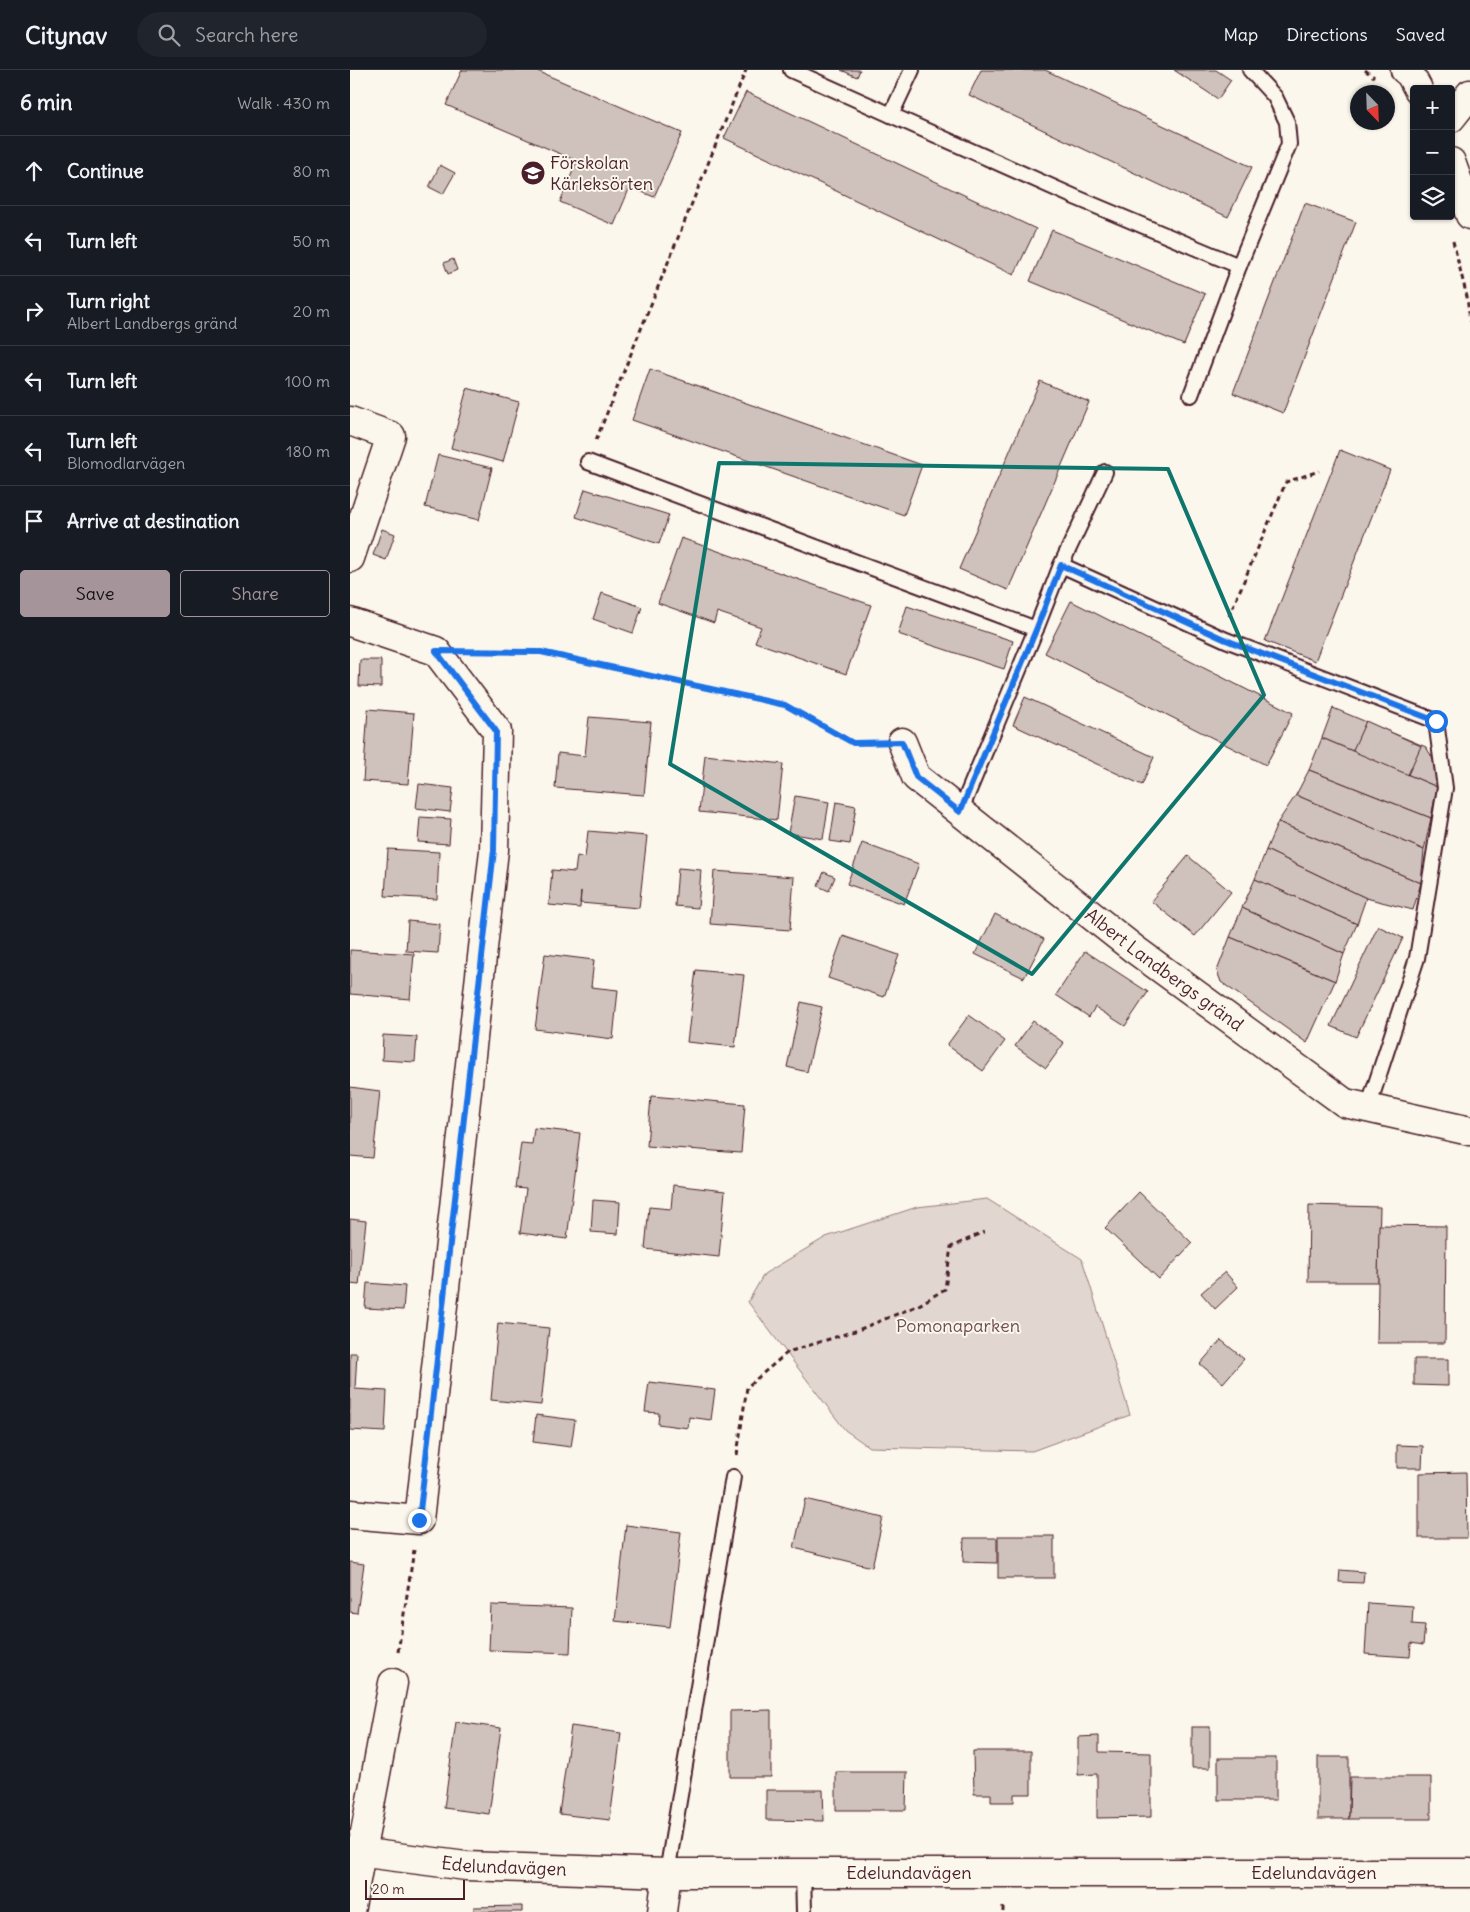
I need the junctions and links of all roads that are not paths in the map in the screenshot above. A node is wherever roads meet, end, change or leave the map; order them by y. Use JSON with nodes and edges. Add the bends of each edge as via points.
{"nodes":[{"id":1,"x":791,"y":70,"type":"edge"},
{"id":2,"x":912,"y":70,"type":"edge"},
{"id":3,"x":1250,"y":70,"type":"edge"},
{"id":4,"x":1405,"y":70,"type":"edge"},
{"id":5,"x":1416,"y":85,"type":"edge"},
{"id":6,"x":1470,"y":94,"type":"edge"},
{"id":7,"x":1455,"y":113,"type":"edge"},
{"id":8,"x":891,"y":115,"type":"junction"},
{"id":9,"x":1455,"y":173,"type":"edge"},
{"id":10,"x":1470,"y":215,"type":"edge"},
{"id":11,"x":1239,"y":266,"type":"junction"},
{"id":12,"x":1191,"y":395,"type":"dead end"},
{"id":13,"x":350,"y":421,"type":"edge"},
{"id":14,"x":588,"y":462,"type":"road end"},
{"id":15,"x":1105,"y":472,"type":"dead end"},
{"id":16,"x":350,"y":558,"type":"edge"},
{"id":17,"x":1061,"y":565,"type":"junction"},
{"id":18,"x":350,"y":621,"type":"edge"},
{"id":19,"x":1036,"y":630,"type":"junction"},
{"id":20,"x":902,"y":742,"type":"road end"},
{"id":21,"x":960,"y":812,"type":"junction"},
{"id":22,"x":1368,"y":1108,"type":"junction"},
{"id":23,"x":1470,"y":1131,"type":"edge"},
{"id":24,"x":733,"y":1478,"type":"road end"},
{"id":25,"x":350,"y":1514,"type":"edge"},
{"id":26,"x":393,"y":1683,"type":"road end"},
{"id":27,"x":356,"y":1851,"type":"edge"},
{"id":28,"x":803,"y":1872,"type":"junction"},
{"id":29,"x":667,"y":1873,"type":"junction"},
{"id":30,"x":1470,"y":1873,"type":"edge"},
{"id":31,"x":350,"y":1912,"type":"edge"},
{"id":32,"x":662,"y":1912,"type":"edge"},
{"id":33,"x":804,"y":1912,"type":"edge"}],
"edges":[{"from":1,"to":8,"type":"lane"},
{"from":2,"to":8,"type":"lane"},
{"from":3,"to":11,"type":"lane","via":[[1275,97],[1287,122],[1289,144]]},
{"from":4,"to":5,"type":"street"},
{"from":6,"to":7,"type":"street"},
{"from":8,"to":11,"type":"lane"},
{"from":9,"to":10,"type":"street"},
{"from":11,"to":12,"type":"lane"},
{"from":13,"to":16,"type":"street","via":[[391,436]]},
{"from":14,"to":19,"type":"lane"},
{"from":15,"to":17,"type":"lane"},
{"from":17,"to":19,"type":"lane"},
{"from":17,"to":22,"type":"lane","via":[[1220,637],[1436,721],[1445,788],[1417,958]]},
{"from":18,"to":25,"type":"street","via":[[436,651],[496,731],[494,850],[419,1520]]},
{"from":19,"to":21,"type":"lane"},
{"from":20,"to":21,"type":"street","name":"Albert Landbergs gränd","via":[[916,777]]},
{"from":21,"to":22,"type":"street","name":"Albert Landbergs gränd","via":[[1134,949],[1337,1097]]},
{"from":22,"to":23,"type":"street","name":"Albert Landbergs gränd"},
{"from":24,"to":29,"type":"lane"},
{"from":26,"to":27,"type":"street"},
{"from":27,"to":29,"type":"street","name":"Edelundavägen","via":[[466,1866]]},
{"from":27,"to":31,"type":"street"},
{"from":28,"to":29,"type":"street","name":"Edelundavägen"},
{"from":28,"to":30,"type":"street","name":"Edelundavägen"},
{"from":28,"to":33,"type":"lane"},
{"from":29,"to":32,"type":"street"}]}
